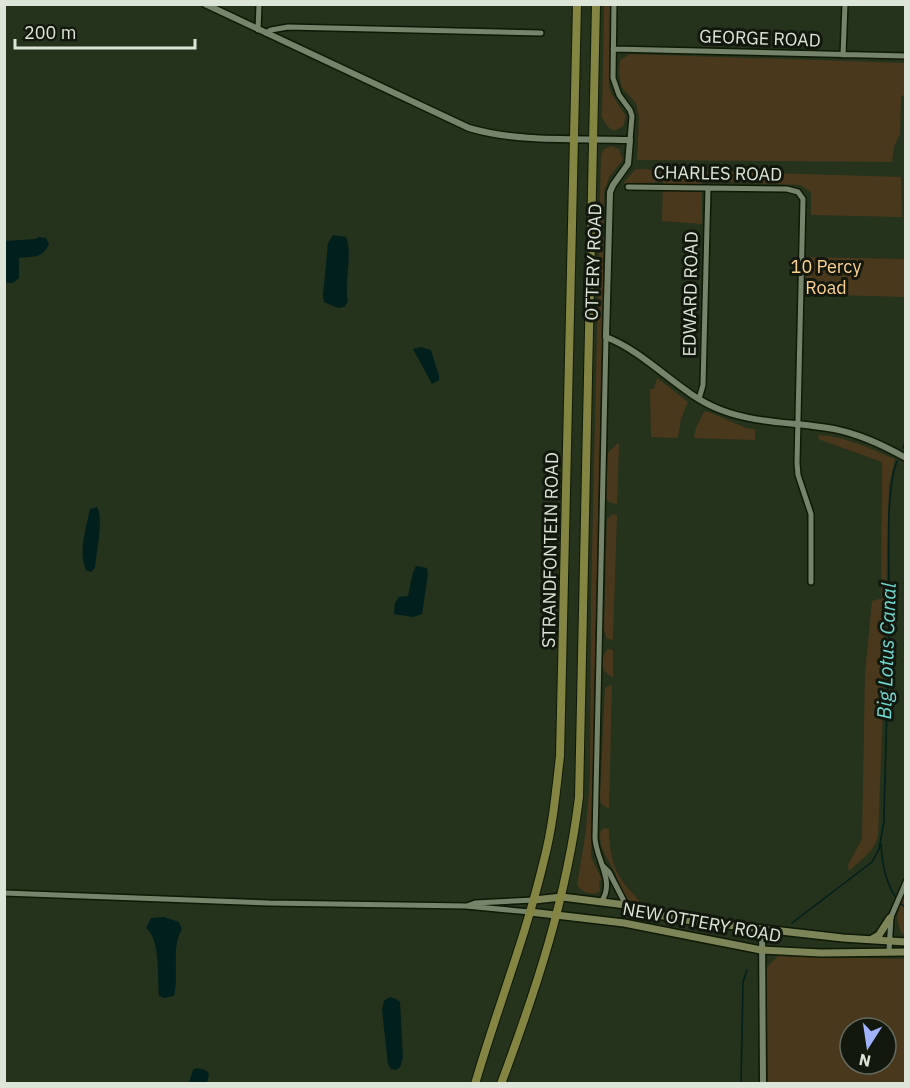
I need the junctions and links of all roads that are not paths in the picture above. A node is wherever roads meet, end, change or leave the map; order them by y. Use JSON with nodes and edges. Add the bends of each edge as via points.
{"nodes":[{"id":1,"x":205,"y":4,"type":"edge"},
{"id":2,"x":259,"y":4,"type":"edge"},
{"id":3,"x":577,"y":4,"type":"edge"},
{"id":4,"x":596,"y":4,"type":"edge"},
{"id":5,"x":614,"y":4,"type":"edge"},
{"id":6,"x":845,"y":4,"type":"edge"},
{"id":7,"x":258,"y":30,"type":"junction"},
{"id":8,"x":266,"y":33,"type":"junction"},
{"id":9,"x":541,"y":33,"type":"dead end"},
{"id":10,"x":613,"y":49,"type":"junction"},
{"id":11,"x":843,"y":55,"type":"junction"},
{"id":12,"x":906,"y":56,"type":"edge"},
{"id":13,"x":573,"y":138,"type":"junction"},
{"id":14,"x":592,"y":139,"type":"junction"},
{"id":15,"x":630,"y":140,"type":"junction"},
{"id":16,"x":628,"y":187,"type":"dead end"},
{"id":17,"x":708,"y":188,"type":"junction"},
{"id":18,"x":606,"y":337,"type":"junction"},
{"id":19,"x":699,"y":399,"type":"junction"},
{"id":20,"x":798,"y":425,"type":"junction"},
{"id":21,"x":904,"y":457,"type":"edge"},
{"id":22,"x":811,"y":582,"type":"dead end"},
{"id":23,"x":601,"y":864,"type":"junction"},
{"id":24,"x":906,"y":882,"type":"edge"},
{"id":25,"x":4,"y":893,"type":"edge"},
{"id":26,"x":562,"y":897,"type":"junction"},
{"id":27,"x":534,"y":900,"type":"junction"},
{"id":28,"x":601,"y":902,"type":"junction"},
{"id":29,"x":627,"y":905,"type":"junction"},
{"id":30,"x":466,"y":906,"type":"junction"},
{"id":31,"x":530,"y":912,"type":"junction"},
{"id":32,"x":557,"y":915,"type":"junction"},
{"id":33,"x":890,"y":918,"type":"junction"},
{"id":34,"x":762,"y":928,"type":"junction"},
{"id":35,"x":870,"y":940,"type":"junction"},
{"id":36,"x":889,"y":941,"type":"junction"},
{"id":37,"x":906,"y":942,"type":"edge"},
{"id":38,"x":761,"y":950,"type":"junction"},
{"id":39,"x":889,"y":951,"type":"junction"},
{"id":40,"x":906,"y":952,"type":"edge"},
{"id":41,"x":475,"y":1083,"type":"edge"},
{"id":42,"x":501,"y":1083,"type":"edge"},
{"id":43,"x":764,"y":1083,"type":"edge"}],
"edges":[{"from":1,"to":7,"type":"street"},
{"from":2,"to":7,"type":"street"},
{"from":3,"to":13,"type":"main road","name":"STRANDFONTEIN ROAD"},
{"from":4,"to":14,"type":"main road","name":"STRANDFONTEIN ROAD"},
{"from":5,"to":10,"type":"street"},
{"from":6,"to":11,"type":"street"},
{"from":7,"to":8,"type":"street"},
{"from":8,"to":9,"type":"street","via":[[288,27]]},
{"from":8,"to":13,"type":"street","via":[[469,128],[502,135]]},
{"from":10,"to":11,"type":"street","name":"GEORGE ROAD"},
{"from":10,"to":15,"type":"street","via":[[615,86],[632,116]]},
{"from":11,"to":12,"type":"street","name":"GEORGE ROAD"},
{"from":13,"to":14,"type":"street"},
{"from":13,"to":27,"type":"main road","name":"STRANDFONTEIN ROAD","via":[[561,733],[553,813]]},
{"from":14,"to":15,"type":"street"},
{"from":14,"to":26,"type":"main road","name":"STRANDFONTEIN ROAD","via":[[580,768]]},
{"from":15,"to":18,"type":"street","name":"OTTERY ROAD","via":[[628,164],[610,192]]},
{"from":16,"to":17,"type":"street","name":"CHARLES ROAD"},
{"from":17,"to":19,"type":"street","name":"EDWARD ROAD","via":[[703,385]]},
{"from":17,"to":20,"type":"street","name":"CHARLES ROAD","via":[[787,189],[798,192],[803,199]]},
{"from":18,"to":19,"type":"street","name":"OTTERY ROAD"},
{"from":18,"to":23,"type":"street","via":[[595,838]]},
{"from":19,"to":20,"type":"street","name":"OTTERY ROAD","via":[[742,417]]},
{"from":20,"to":21,"type":"street","name":"OTTERY ROAD","via":[[847,433]]},
{"from":20,"to":22,"type":"street","via":[[797,470],[812,514]]},
{"from":23,"to":28,"type":"street","via":[[607,887]]},
{"from":23,"to":29,"type":"street"},
{"from":24,"to":33,"type":"street"},
{"from":25,"to":30,"type":"street"},
{"from":26,"to":27,"type":"main road","name":"NEW OTTERY ROAD"},
{"from":26,"to":28,"type":"main road","name":"NEW OTTERY ROAD"},
{"from":26,"to":32,"type":"main road","name":"STRANDFONTEIN ROAD"},
{"from":27,"to":30,"type":"street"},
{"from":27,"to":31,"type":"main road","name":"STRANDFONTEIN ROAD"},
{"from":28,"to":29,"type":"main road","name":"NEW OTTERY ROAD"},
{"from":29,"to":34,"type":"main road","name":"NEW OTTERY ROAD","via":[[673,918]]},
{"from":30,"to":31,"type":"street"},
{"from":31,"to":32,"type":"main road","name":"NEW OTTERY ROAD"},
{"from":31,"to":41,"type":"main road","name":"STRANDFONTEIN ROAD"},
{"from":32,"to":38,"type":"main road","name":"NEW OTTERY ROAD","via":[[624,923]]},
{"from":32,"to":42,"type":"main road","name":"STRANDFONTEIN ROAD"},
{"from":33,"to":35,"type":"main road"},
{"from":33,"to":36,"type":"street"},
{"from":34,"to":35,"type":"main road","name":"NEW OTTERY ROAD"},
{"from":34,"to":38,"type":"street"},
{"from":35,"to":36,"type":"main road","name":"NEW OTTERY ROAD"},
{"from":36,"to":37,"type":"main road","name":"NEW OTTERY ROAD"},
{"from":36,"to":39,"type":"street"},
{"from":38,"to":39,"type":"main road","name":"NEW OTTERY ROAD"},
{"from":38,"to":43,"type":"street"},
{"from":39,"to":40,"type":"main road","name":"NEW OTTERY ROAD"}]}
